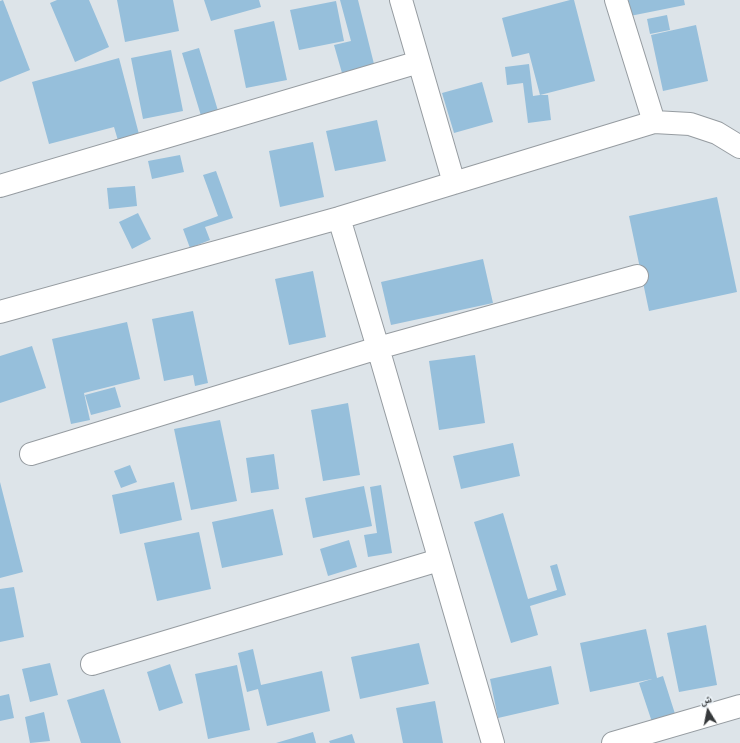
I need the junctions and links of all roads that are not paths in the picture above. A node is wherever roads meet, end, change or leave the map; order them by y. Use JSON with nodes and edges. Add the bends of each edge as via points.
{"nodes":[{"id":1,"x":401,"y":0,"type":"edge"},
{"id":2,"x":616,"y":0,"type":"edge"},
{"id":3,"x":419,"y":62,"type":"junction"},
{"id":4,"x":654,"y":122,"type":"junction"},
{"id":5,"x":740,"y":147,"type":"edge"},
{"id":6,"x":454,"y":183,"type":"junction"},
{"id":7,"x":0,"y":186,"type":"edge"},
{"id":8,"x":339,"y":218,"type":"junction"},
{"id":9,"x":637,"y":276,"type":"dead end"},
{"id":10,"x":0,"y":312,"type":"edge"},
{"id":11,"x":378,"y":348,"type":"junction"},
{"id":12,"x":30,"y":454,"type":"dead end"},
{"id":13,"x":440,"y":560,"type":"junction"},
{"id":14,"x":92,"y":664,"type":"dead end"},
{"id":15,"x":740,"y":706,"type":"edge"},
{"id":16,"x":493,"y":743,"type":"edge"},
{"id":17,"x":613,"y":743,"type":"edge"}],
"edges":[{"from":1,"to":3,"type":"street"},
{"from":2,"to":4,"type":"street"},
{"from":3,"to":6,"type":"street"},
{"from":3,"to":7,"type":"street"},
{"from":4,"to":5,"type":"street","via":[[690,124],[717,133]]},
{"from":4,"to":6,"type":"street"},
{"from":6,"to":8,"type":"street"},
{"from":8,"to":10,"type":"street"},
{"from":8,"to":11,"type":"street"},
{"from":9,"to":11,"type":"street"},
{"from":11,"to":12,"type":"street"},
{"from":11,"to":13,"type":"street"},
{"from":13,"to":14,"type":"street"},
{"from":13,"to":16,"type":"street"},
{"from":15,"to":17,"type":"street"}]}
